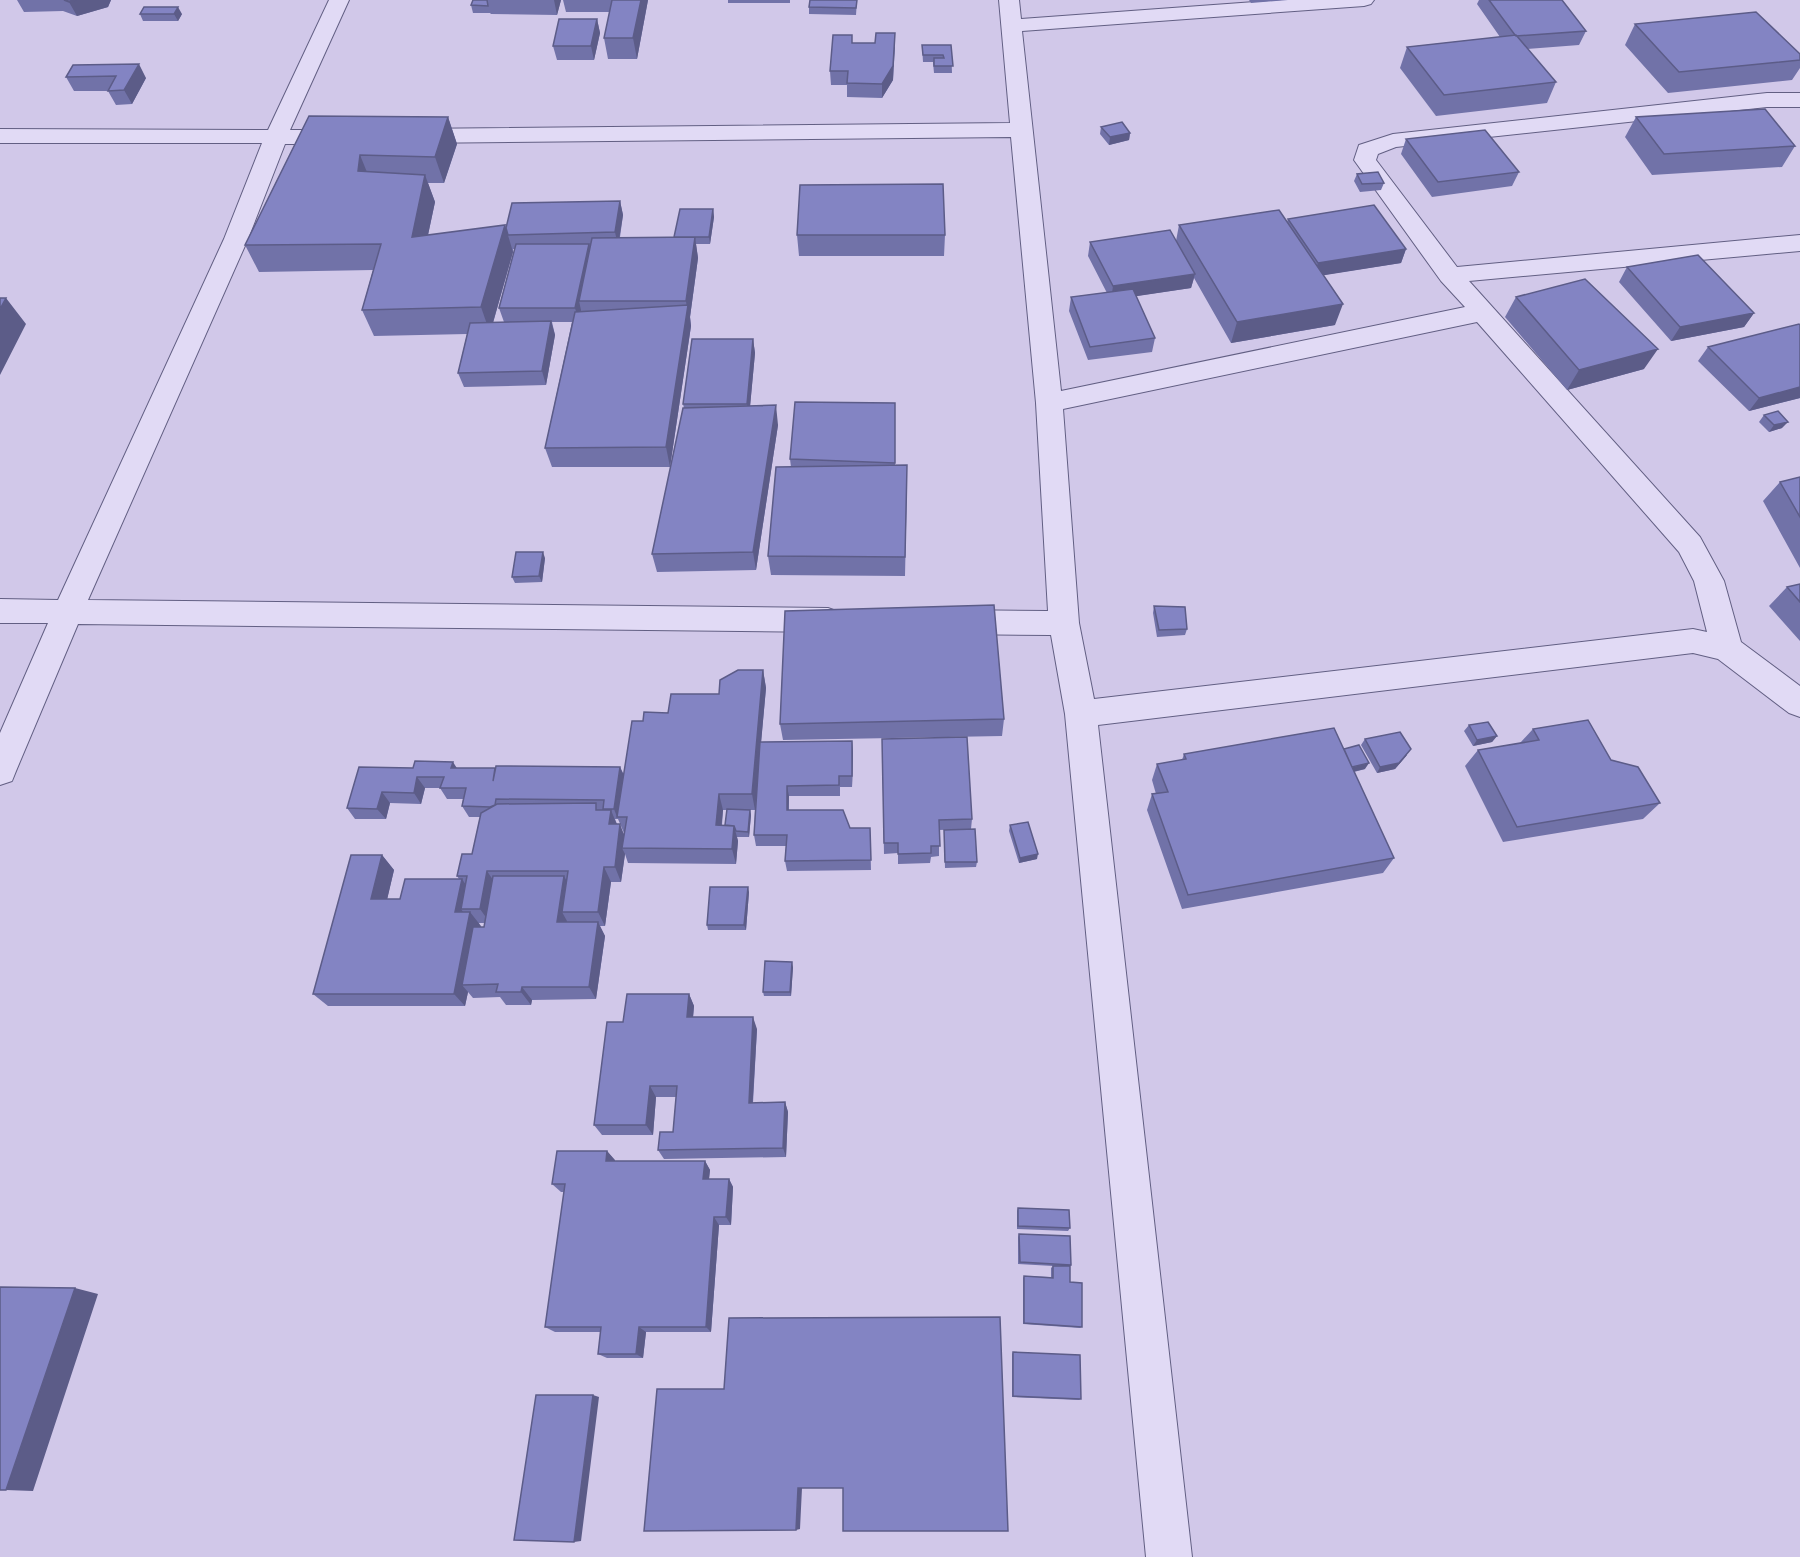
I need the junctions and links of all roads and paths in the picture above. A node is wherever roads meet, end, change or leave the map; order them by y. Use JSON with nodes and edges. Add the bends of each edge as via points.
{"nodes":[{"id":1,"x":339,"y":0,"type":"edge"},
{"id":2,"x":1364,"y":0,"type":"edge"},
{"id":3,"x":1011,"y":13,"type":"edge"},
{"id":4,"x":1800,"y":100,"type":"edge"},
{"id":5,"x":1022,"y":130,"type":"junction"},
{"id":6,"x":0,"y":136,"type":"edge"},
{"id":7,"x":359,"y":136,"type":"edge"},
{"id":8,"x":394,"y":136,"type":"edge"},
{"id":9,"x":276,"y":137,"type":"junction"},
{"id":10,"x":1800,"y":243,"type":"edge"},
{"id":11,"x":1450,"y":275,"type":"junction"},
{"id":12,"x":1483,"y":312,"type":"junction"},
{"id":13,"x":1049,"y":403,"type":"junction"},
{"id":14,"x":0,"y":611,"type":"edge"},
{"id":15,"x":68,"y":611,"type":"junction"},
{"id":16,"x":860,"y":620,"type":"edge"},
{"id":17,"x":920,"y":621,"type":"edge"},
{"id":18,"x":1064,"y":623,"type":"junction"},
{"id":19,"x":1727,"y":649,"type":"junction"},
{"id":20,"x":1800,"y":704,"type":"edge"},
{"id":21,"x":1081,"y":714,"type":"junction"},
{"id":22,"x":0,"y":771,"type":"edge"},
{"id":23,"x":1169,"y":1557,"type":"edge"}],
"edges":[{"from":1,"to":9,"type":"street"},
{"from":2,"to":3,"type":"street"},
{"from":3,"to":5,"type":"street"},
{"from":4,"to":11,"type":"street","via":[[1767,100],[1393,141],[1367,150],[1365,160]]},
{"from":5,"to":8,"type":"street"},
{"from":5,"to":13,"type":"street"},
{"from":6,"to":9,"type":"street"},
{"from":7,"to":9,"type":"street"},
{"from":9,"to":15,"type":"street","via":[[236,239]]},
{"from":10,"to":11,"type":"street"},
{"from":11,"to":12,"type":"street"},
{"from":12,"to":13,"type":"street"},
{"from":12,"to":19,"type":"street","via":[[1690,545],[1709,581]]},
{"from":13,"to":18,"type":"street"},
{"from":14,"to":15,"type":"street"},
{"from":15,"to":16,"type":"street"},
{"from":15,"to":22,"type":"street"},
{"from":17,"to":18,"type":"street"},
{"from":18,"to":21,"type":"street"},
{"from":19,"to":20,"type":"street"},
{"from":19,"to":21,"type":"street","via":[[1693,641]]},
{"from":21,"to":23,"type":"street"}]}
